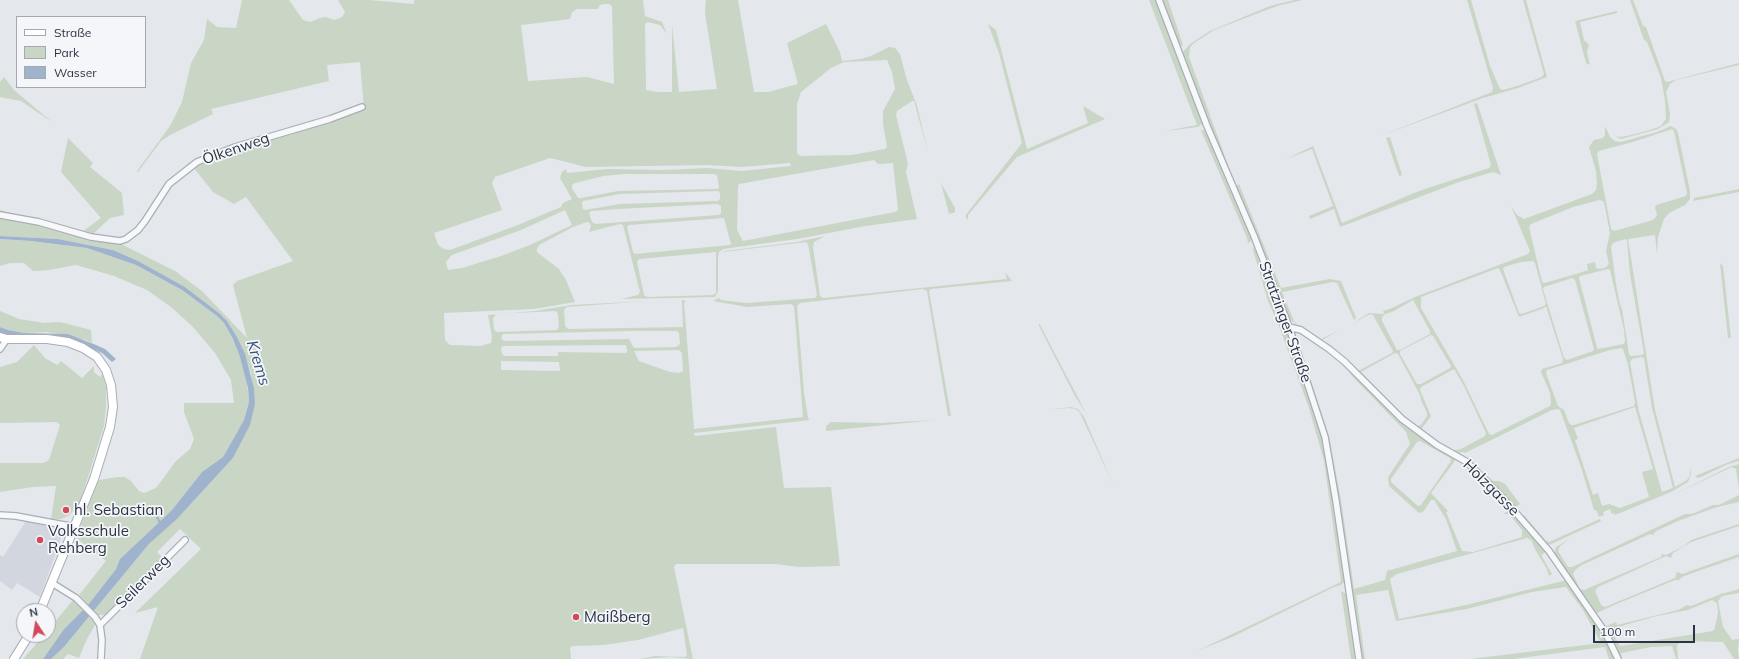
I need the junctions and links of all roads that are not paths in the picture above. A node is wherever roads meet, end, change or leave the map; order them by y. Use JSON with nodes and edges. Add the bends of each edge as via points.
{"nodes":[{"id":1,"x":1159,"y":0,"type":"edge"},
{"id":2,"x":362,"y":107,"type":"dead end"},
{"id":3,"x":0,"y":215,"type":"edge"},
{"id":4,"x":1289,"y":327,"type":"junction"},
{"id":5,"x":4,"y":338,"type":"edge"},
{"id":6,"x":0,"y":348,"type":"edge"},
{"id":7,"x":0,"y":515,"type":"edge"},
{"id":8,"x":75,"y":527,"type":"junction"},
{"id":9,"x":185,"y":540,"type":"dead end"},
{"id":10,"x":52,"y":583,"type":"junction"},
{"id":11,"x":43,"y":603,"type":"edge"},
{"id":12,"x":100,"y":625,"type":"junction"},
{"id":13,"x":23,"y":643,"type":"edge"},
{"id":14,"x":14,"y":659,"type":"edge"},
{"id":15,"x":101,"y":659,"type":"edge"},
{"id":16,"x":1359,"y":659,"type":"edge"},
{"id":17,"x":1618,"y":659,"type":"edge"}],
"edges":[{"from":1,"to":4,"type":"street","name":"Stratzinger Straße"},
{"from":2,"to":3,"type":"street","name":"Ölkenweg","via":[[235,147],[198,162],[169,184],[145,221],[126,239],[91,237],[39,222]]},
{"from":4,"to":16,"type":"street","name":"Stratzinger Straße","via":[[1325,437]]},
{"from":4,"to":17,"type":"street","name":"Holzgasse","via":[[1301,330],[1329,349],[1402,419],[1424,436],[1467,462],[1503,498],[1549,551],[1605,632]]},
{"from":5,"to":6,"type":"street"},
{"from":5,"to":8,"type":"main road","via":[[47,339],[68,342],[83,348],[97,357],[112,385],[113,407],[110,427],[94,479]]},
{"from":7,"to":8,"type":"street"},
{"from":8,"to":10,"type":"main road"},
{"from":9,"to":12,"type":"street","name":"Seilerweg"},
{"from":10,"to":11,"type":"main road"},
{"from":10,"to":12,"type":"street","via":[[76,598]]},
{"from":12,"to":15,"type":"street"},
{"from":13,"to":14,"type":"main road"}]}
